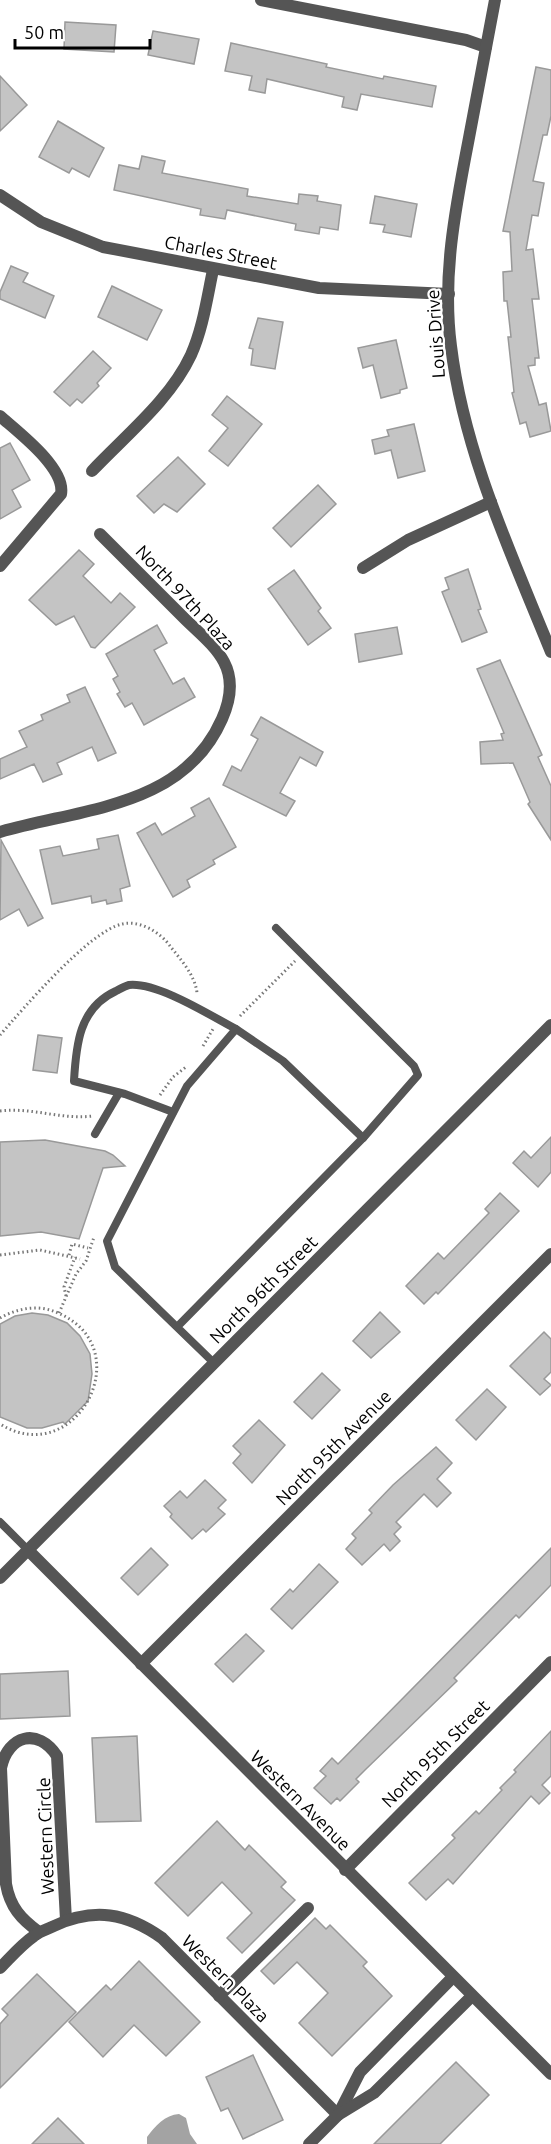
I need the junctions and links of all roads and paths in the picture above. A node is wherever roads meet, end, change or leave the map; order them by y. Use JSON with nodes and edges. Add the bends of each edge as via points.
{"nodes":[{"id":1,"x":261,"y":0,"type":"edge"},
{"id":2,"x":495,"y":0,"type":"edge"},
{"id":3,"x":486,"y":47,"type":"junction"},
{"id":4,"x":0,"y":195,"type":"edge"},
{"id":5,"x":213,"y":270,"type":"junction"},
{"id":6,"x":449,"y":294,"type":"junction"},
{"id":7,"x":0,"y":416,"type":"edge"},
{"id":8,"x":92,"y":471,"type":"dead end"},
{"id":9,"x":491,"y":502,"type":"junction"},
{"id":10,"x":100,"y":534,"type":"dead end"},
{"id":11,"x":0,"y":566,"type":"edge"},
{"id":12,"x":363,"y":568,"type":"dead end"},
{"id":13,"x":551,"y":652,"type":"edge"},
{"id":14,"x":0,"y":832,"type":"edge"},
{"id":15,"x":276,"y":928,"type":"dead end"},
{"id":16,"x":302,"y":954,"type":"junction"},
{"id":17,"x":196,"y":1007,"type":"junction"},
{"id":18,"x":217,"y":1018,"type":"junction"},
{"id":19,"x":551,"y":1024,"type":"edge"},
{"id":20,"x":233,"y":1028,"type":"junction"},
{"id":21,"x":0,"y":1035,"type":"edge"},
{"id":22,"x":200,"y":1050,"type":"dead end"},
{"id":23,"x":193,"y":1062,"type":"dead end"},
{"id":24,"x":119,"y":1093,"type":"junction"},
{"id":25,"x":155,"y":1105,"type":"junction"},
{"id":26,"x":0,"y":1111,"type":"edge"},
{"id":27,"x":173,"y":1112,"type":"junction"},
{"id":28,"x":106,"y":1114,"type":"junction"},
{"id":29,"x":95,"y":1134,"type":"dead end"},
{"id":30,"x":363,"y":1138,"type":"junction"},
{"id":31,"x":88,"y":1248,"type":"dead end"},
{"id":32,"x":551,"y":1254,"type":"edge"},
{"id":33,"x":0,"y":1255,"type":"edge"},
{"id":34,"x":69,"y":1255,"type":"junction"},
{"id":35,"x":75,"y":1257,"type":"junction"},
{"id":36,"x":80,"y":1259,"type":"dead end"},
{"id":37,"x":66,"y":1298,"type":"dead end"},
{"id":38,"x":0,"y":1318,"type":"edge"},
{"id":39,"x":177,"y":1327,"type":"junction"},
{"id":40,"x":214,"y":1363,"type":"junction"},
{"id":41,"x":0,"y":1424,"type":"edge"},
{"id":42,"x":0,"y":1522,"type":"edge"},
{"id":43,"x":28,"y":1550,"type":"junction"},
{"id":44,"x":0,"y":1578,"type":"edge"},
{"id":45,"x":551,"y":1662,"type":"edge"},
{"id":46,"x":141,"y":1664,"type":"junction"},
{"id":47,"x":345,"y":1869,"type":"junction"},
{"id":48,"x":308,"y":1908,"type":"dead end"},
{"id":49,"x":66,"y":1920,"type":"junction"},
{"id":50,"x":39,"y":1932,"type":"junction"},
{"id":51,"x":0,"y":1968,"type":"edge"},
{"id":52,"x":453,"y":1977,"type":"junction"},
{"id":53,"x":219,"y":1996,"type":"junction"},
{"id":54,"x":472,"y":1996,"type":"junction"},
{"id":55,"x":551,"y":2074,"type":"edge"},
{"id":56,"x":338,"y":2115,"type":"junction"},
{"id":57,"x":309,"y":2144,"type":"edge"}],
"edges":[{"from":1,"to":3,"type":"street"},
{"from":2,"to":3,"type":"street","name":"Louis Drive"},
{"from":3,"to":6,"type":"street","name":"Louis Drive","via":[[455,209]]},
{"from":4,"to":5,"type":"street","name":"Charles Street","via":[[41,222],[73,236]]},
{"from":5,"to":6,"type":"street","name":"Charles Street","via":[[319,288]]},
{"from":5,"to":8,"type":"street","via":[[198,337],[183,370],[159,402]]},
{"from":6,"to":9,"type":"street","name":"Louis Drive","via":[[450,344],[460,401]]},
{"from":7,"to":11,"type":"street","via":[[47,460],[62,488]]},
{"from":9,"to":12,"type":"street","via":[[408,540]]},
{"from":9,"to":13,"type":"street","name":"Louis Drive"},
{"from":10,"to":14,"type":"street","name":"North 97th Plaza","via":[[215,649],[229,674],[228,705],[207,745],[163,786],[138,798]]},
{"from":15,"to":16,"type":"lane"},
{"from":16,"to":20,"type":"path"},
{"from":16,"to":30,"type":"lane","via":[[414,1066],[418,1075]]},
{"from":17,"to":18,"type":"lane"},
{"from":17,"to":21,"type":"path","via":[[196,986],[165,939],[148,928],[121,924],[79,953]]},
{"from":17,"to":24,"type":"lane","via":[[158,990],[129,985],[105,996],[82,1023],[74,1082]]},
{"from":18,"to":20,"type":"lane"},
{"from":18,"to":22,"type":"path"},
{"from":19,"to":40,"type":"street","name":"North 96th Street"},
{"from":20,"to":27,"type":"lane","via":[[187,1086]]},
{"from":20,"to":30,"type":"lane","via":[[283,1061]]},
{"from":23,"to":25,"type":"path","via":[[173,1077]]},
{"from":24,"to":25,"type":"lane"},
{"from":24,"to":28,"type":"lane"},
{"from":25,"to":27,"type":"lane"},
{"from":26,"to":28,"type":"path","via":[[35,1111],[79,1118]]},
{"from":27,"to":39,"type":"lane","via":[[107,1241],[115,1267]]},
{"from":28,"to":29,"type":"lane"},
{"from":30,"to":39,"type":"lane"},
{"from":31,"to":34,"type":"path","via":[[72,1244]]},
{"from":32,"to":46,"type":"street","name":"North 95th Avenue"},
{"from":33,"to":34,"type":"path","via":[[31,1250]]},
{"from":34,"to":35,"type":"path"},
{"from":35,"to":36,"type":"path"},
{"from":35,"to":37,"type":"path","via":[[64,1287]]},
{"from":38,"to":41,"type":"path","via":[[29,1308],[61,1314],[88,1338],[97,1371],[94,1390],[84,1408],[58,1429],[30,1434]]},
{"from":39,"to":40,"type":"lane"},
{"from":40,"to":43,"type":"street","name":"North 96th Street"},
{"from":42,"to":43,"type":"lane"},
{"from":43,"to":44,"type":"street","name":"North 96th Street"},
{"from":43,"to":46,"type":"street","name":"Western Avenue"},
{"from":45,"to":47,"type":"street","name":"North 95th Street"},
{"from":46,"to":47,"type":"street","name":"Western Avenue"},
{"from":47,"to":52,"type":"street","name":"Western Avenue"},
{"from":48,"to":53,"type":"street"},
{"from":49,"to":50,"type":"street","name":"Western Plaza"},
{"from":49,"to":50,"type":"street","name":"Western Circle","via":[[57,1756],[44,1741],[23,1740],[6,1750],[1,1768],[6,1884],[17,1914]]},
{"from":49,"to":53,"type":"street","name":"Western Plaza","via":[[104,1913],[137,1922],[162,1938]]},
{"from":50,"to":51,"type":"street","name":"Western Plaza"},
{"from":52,"to":54,"type":"street","name":"Western Avenue"},
{"from":52,"to":56,"type":"street","via":[[360,2072]]},
{"from":53,"to":56,"type":"street","name":"Western Plaza"},
{"from":54,"to":55,"type":"street","name":"Western Avenue"},
{"from":54,"to":56,"type":"street","via":[[374,2093]]},
{"from":56,"to":57,"type":"street"}]}
